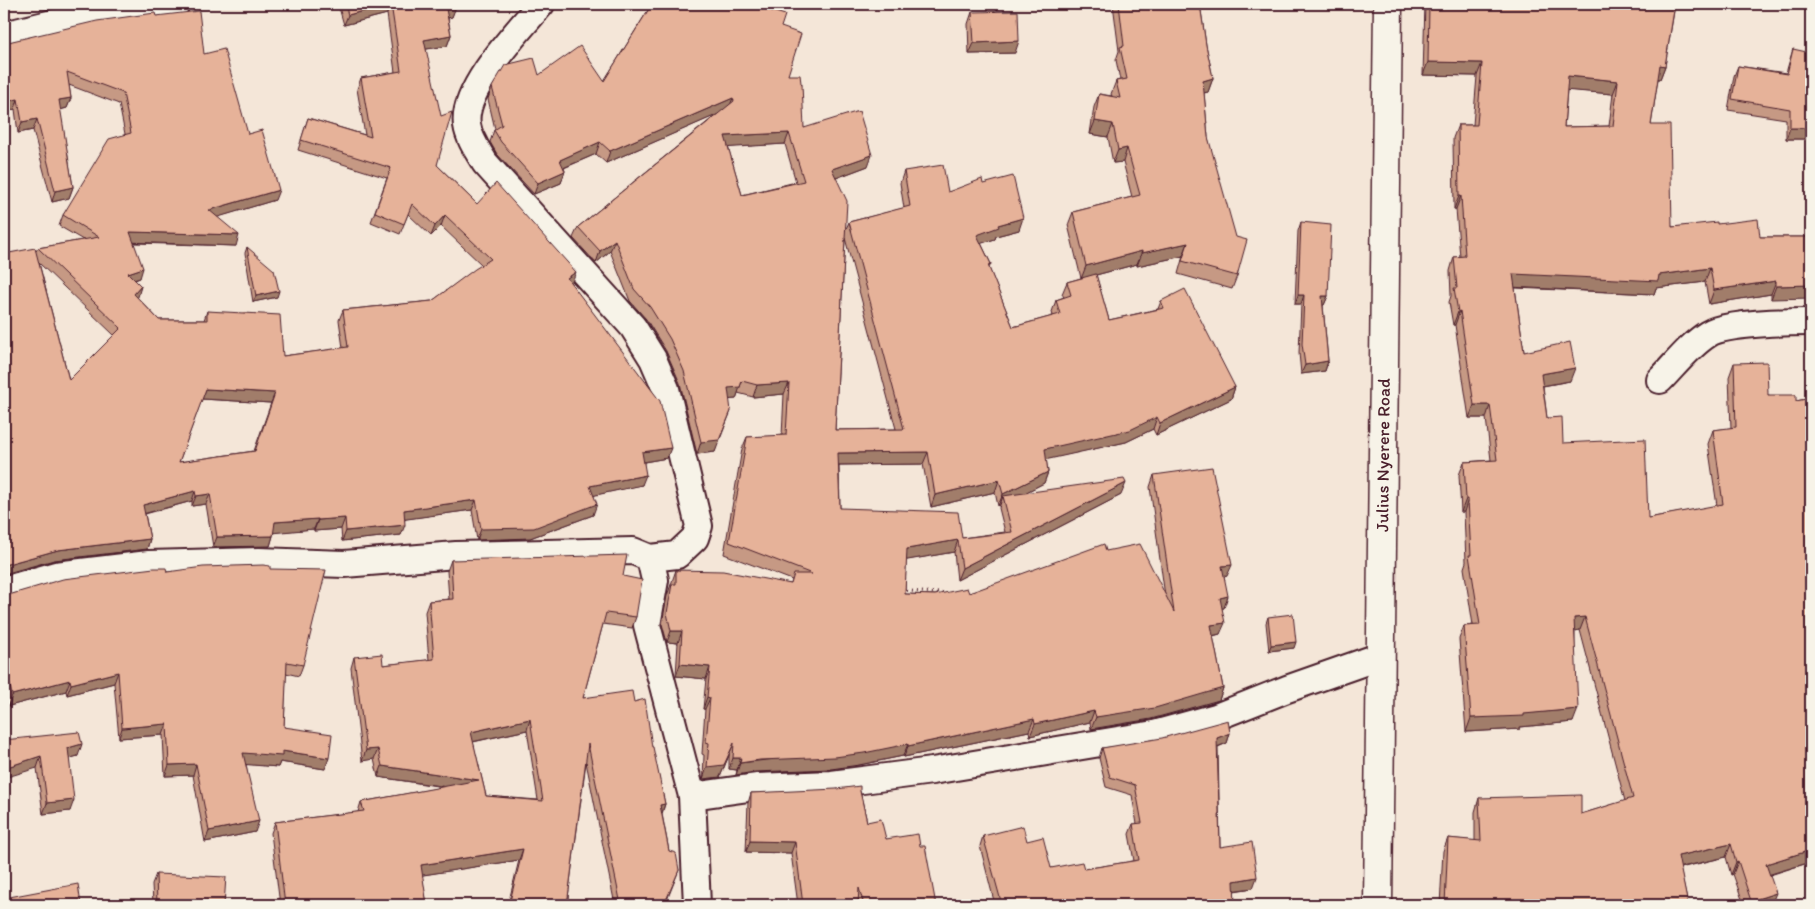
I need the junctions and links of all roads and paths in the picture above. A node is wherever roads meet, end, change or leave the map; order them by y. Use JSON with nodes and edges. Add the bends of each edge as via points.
{"nodes":[{"id":1,"x":176,"y":4,"type":"edge"},
{"id":2,"x":541,"y":4,"type":"edge"},
{"id":3,"x":1388,"y":4,"type":"edge"},
{"id":4,"x":4,"y":35,"type":"edge"},
{"id":5,"x":1811,"y":322,"type":"edge"},
{"id":6,"x":1660,"y":380,"type":"dead end"},
{"id":7,"x":650,"y":558,"type":"junction"},
{"id":8,"x":895,"y":589,"type":"edge"},
{"id":9,"x":4,"y":590,"type":"edge"},
{"id":10,"x":945,"y":593,"type":"edge"},
{"id":11,"x":1381,"y":656,"type":"junction"},
{"id":12,"x":692,"y":796,"type":"junction"},
{"id":13,"x":697,"y":905,"type":"edge"},
{"id":14,"x":1378,"y":905,"type":"edge"}],
"edges":[{"from":1,"to":4,"type":"street","via":[[57,22]]},
{"from":2,"to":7,"type":"street","via":[[477,86],[467,108],[467,125],[473,144],[485,163],[633,328],[653,359],[666,389],[699,526],[695,538],[677,555]]},
{"from":3,"to":11,"type":"highway","name":"Julius Nyerere Road"},
{"from":5,"to":6,"type":"street","via":[[1738,326],[1709,333]]},
{"from":7,"to":9,"type":"street","via":[[633,550],[456,555],[344,564],[149,564],[56,575]]},
{"from":7,"to":12,"type":"street","via":[[655,580],[646,625]]},
{"from":8,"to":10,"type":"path"},
{"from":11,"to":12,"type":"street","via":[[1287,688],[1216,717],[1154,734],[932,771],[841,783],[756,787]]},
{"from":11,"to":14,"type":"highway","name":"Julius Nyerere Road"},
{"from":12,"to":13,"type":"street"}]}
